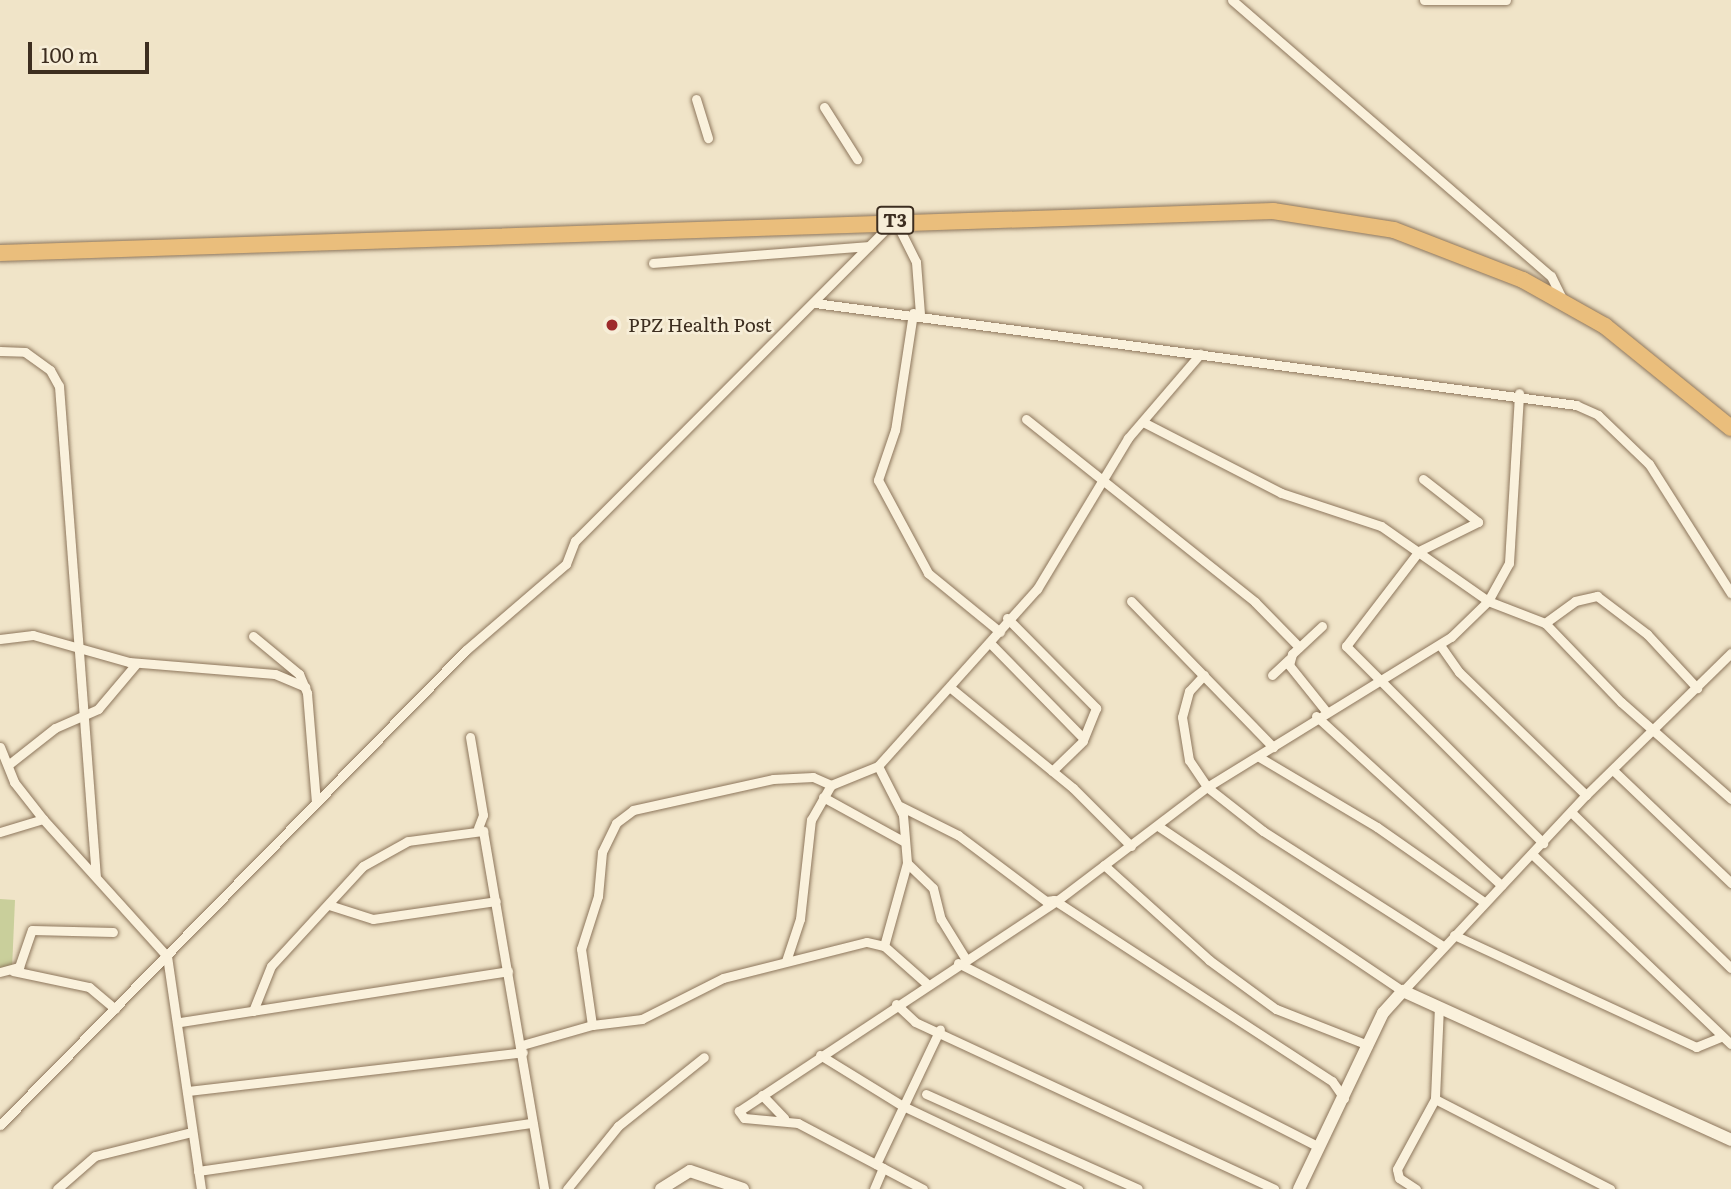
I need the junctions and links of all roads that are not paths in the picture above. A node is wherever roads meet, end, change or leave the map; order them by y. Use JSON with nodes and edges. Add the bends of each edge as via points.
{"nodes":[{"id":1,"x":1232,"y":0,"type":"edge"},
{"id":2,"x":1424,"y":0,"type":"edge"},
{"id":3,"x":1506,"y":0,"type":"edge"},
{"id":4,"x":696,"y":99,"type":"dead end"},
{"id":5,"x":824,"y":107,"type":"dead end"},
{"id":6,"x":708,"y":138,"type":"dead end"},
{"id":7,"x":857,"y":159,"type":"dead end"},
{"id":8,"x":895,"y":220,"type":"junction"},
{"id":9,"x":868,"y":246,"type":"junction"},
{"id":10,"x":0,"y":253,"type":"edge"},
{"id":11,"x":653,"y":262,"type":"dead end"},
{"id":12,"x":1563,"y":302,"type":"junction"},
{"id":13,"x":815,"y":303,"type":"junction"},
{"id":14,"x":916,"y":314,"type":"junction"},
{"id":15,"x":0,"y":351,"type":"edge"},
{"id":16,"x":1199,"y":354,"type":"junction"},
{"id":17,"x":1519,"y":393,"type":"junction"},
{"id":18,"x":1026,"y":419,"type":"dead end"},
{"id":19,"x":1143,"y":422,"type":"junction"},
{"id":20,"x":1731,"y":428,"type":"edge"},
{"id":21,"x":1423,"y":479,"type":"dead end"},
{"id":22,"x":1103,"y":483,"type":"junction"},
{"id":23,"x":1419,"y":551,"type":"junction"},
{"id":24,"x":1731,"y":593,"type":"edge"},
{"id":25,"x":1131,"y":601,"type":"dead end"},
{"id":26,"x":1489,"y":601,"type":"junction"},
{"id":27,"x":1007,"y":618,"type":"junction"},
{"id":28,"x":1545,"y":623,"type":"junction"},
{"id":29,"x":1322,"y":626,"type":"dead end"},
{"id":30,"x":1000,"y":632,"type":"junction"},
{"id":31,"x":253,"y":636,"type":"dead end"},
{"id":32,"x":0,"y":639,"type":"edge"},
{"id":33,"x":991,"y":644,"type":"junction"},
{"id":34,"x":1440,"y":645,"type":"junction"},
{"id":35,"x":1299,"y":647,"type":"junction"},
{"id":36,"x":79,"y":651,"type":"junction"},
{"id":37,"x":1731,"y":653,"type":"edge"},
{"id":38,"x":1289,"y":659,"type":"junction"},
{"id":39,"x":136,"y":664,"type":"junction"},
{"id":40,"x":1204,"y":675,"type":"junction"},
{"id":41,"x":1272,"y":676,"type":"dead end"},
{"id":42,"x":1380,"y":680,"type":"junction"},
{"id":43,"x":304,"y":687,"type":"junction"},
{"id":44,"x":1696,"y":688,"type":"junction"},
{"id":45,"x":952,"y":689,"type":"junction"},
{"id":46,"x":1321,"y":713,"type":"junction"},
{"id":47,"x":84,"y":717,"type":"junction"},
{"id":48,"x":1656,"y":732,"type":"junction"},
{"id":49,"x":470,"y":737,"type":"dead end"},
{"id":50,"x":1082,"y":737,"type":"junction"},
{"id":51,"x":0,"y":747,"type":"edge"},
{"id":52,"x":1273,"y":747,"type":"junction"},
{"id":53,"x":1258,"y":757,"type":"junction"},
{"id":54,"x":8,"y":765,"type":"junction"},
{"id":55,"x":878,"y":766,"type":"junction"},
{"id":56,"x":1052,"y":771,"type":"junction"},
{"id":57,"x":1615,"y":772,"type":"junction"},
{"id":58,"x":831,"y":785,"type":"junction"},
{"id":59,"x":1207,"y":787,"type":"junction"},
{"id":60,"x":1586,"y":795,"type":"junction"},
{"id":61,"x":823,"y":797,"type":"junction"},
{"id":62,"x":1731,"y":799,"type":"edge"},
{"id":63,"x":316,"y":802,"type":"junction"},
{"id":64,"x":900,"y":806,"type":"junction"},
{"id":65,"x":1573,"y":813,"type":"junction"},
{"id":66,"x":43,"y":819,"type":"junction"},
{"id":67,"x":1158,"y":826,"type":"junction"},
{"id":68,"x":478,"y":828,"type":"junction"},
{"id":69,"x":0,"y":832,"type":"edge"},
{"id":70,"x":903,"y":841,"type":"junction"},
{"id":71,"x":1543,"y":843,"type":"junction"},
{"id":72,"x":1131,"y":846,"type":"junction"},
{"id":73,"x":1532,"y":855,"type":"junction"},
{"id":74,"x":906,"y":863,"type":"junction"},
{"id":75,"x":1104,"y":865,"type":"junction"},
{"id":76,"x":96,"y":877,"type":"junction"},
{"id":77,"x":1731,"y":883,"type":"edge"},
{"id":78,"x":1501,"y":885,"type":"junction"},
{"id":79,"x":496,"y":901,"type":"junction"},
{"id":80,"x":1056,"y":901,"type":"junction"},
{"id":81,"x":1484,"y":902,"type":"junction"},
{"id":82,"x":329,"y":905,"type":"junction"},
{"id":83,"x":113,"y":932,"type":"dead end"},
{"id":84,"x":1454,"y":935,"type":"junction"},
{"id":85,"x":884,"y":946,"type":"junction"},
{"id":86,"x":1443,"y":946,"type":"junction"},
{"id":87,"x":167,"y":956,"type":"junction"},
{"id":88,"x":962,"y":960,"type":"junction"},
{"id":89,"x":786,"y":961,"type":"junction"},
{"id":90,"x":1731,"y":968,"type":"edge"},
{"id":91,"x":13,"y":971,"type":"junction"},
{"id":92,"x":508,"y":971,"type":"junction"},
{"id":93,"x":0,"y":972,"type":"edge"},
{"id":94,"x":926,"y":984,"type":"junction"},
{"id":95,"x":1403,"y":991,"type":"junction"},
{"id":96,"x":896,"y":1004,"type":"junction"},
{"id":97,"x":1440,"y":1006,"type":"junction"},
{"id":98,"x":115,"y":1009,"type":"junction"},
{"id":99,"x":253,"y":1011,"type":"junction"},
{"id":100,"x":180,"y":1022,"type":"junction"},
{"id":101,"x":592,"y":1025,"type":"junction"},
{"id":102,"x":940,"y":1029,"type":"junction"},
{"id":103,"x":1721,"y":1037,"type":"junction"},
{"id":104,"x":1731,"y":1044,"type":"edge"},
{"id":105,"x":1368,"y":1045,"type":"junction"},
{"id":106,"x":522,"y":1048,"type":"junction"},
{"id":107,"x":820,"y":1055,"type":"junction"},
{"id":108,"x":704,"y":1057,"type":"dead end"},
{"id":109,"x":188,"y":1091,"type":"junction"},
{"id":110,"x":926,"y":1094,"type":"dead end"},
{"id":111,"x":762,"y":1095,"type":"junction"},
{"id":112,"x":1435,"y":1099,"type":"junction"},
{"id":113,"x":1345,"y":1100,"type":"junction"},
{"id":114,"x":903,"y":1106,"type":"junction"},
{"id":115,"x":784,"y":1118,"type":"junction"},
{"id":116,"x":533,"y":1123,"type":"junction"},
{"id":117,"x":0,"y":1125,"type":"edge"},
{"id":118,"x":191,"y":1132,"type":"junction"},
{"id":119,"x":1731,"y":1140,"type":"edge"},
{"id":120,"x":1319,"y":1147,"type":"junction"},
{"id":121,"x":879,"y":1166,"type":"junction"},
{"id":122,"x":198,"y":1171,"type":"junction"},
{"id":123,"x":57,"y":1189,"type":"edge"},
{"id":124,"x":201,"y":1189,"type":"edge"},
{"id":125,"x":544,"y":1189,"type":"edge"},
{"id":126,"x":568,"y":1189,"type":"edge"},
{"id":127,"x":661,"y":1189,"type":"edge"},
{"id":128,"x":743,"y":1189,"type":"edge"},
{"id":129,"x":874,"y":1189,"type":"edge"},
{"id":130,"x":923,"y":1189,"type":"edge"},
{"id":131,"x":1078,"y":1189,"type":"edge"},
{"id":132,"x":1138,"y":1189,"type":"edge"},
{"id":133,"x":1274,"y":1189,"type":"edge"},
{"id":134,"x":1299,"y":1189,"type":"edge"},
{"id":135,"x":1416,"y":1189,"type":"edge"},
{"id":136,"x":1610,"y":1189,"type":"edge"}],
"edges":[{"from":1,"to":12,"type":"street","via":[[1550,275]]},
{"from":2,"to":3,"type":"street"},
{"from":4,"to":6,"type":"street"},
{"from":5,"to":7,"type":"street"},
{"from":8,"to":9,"type":"street"},
{"from":8,"to":10,"type":"highway","number":"T3"},
{"from":8,"to":12,"type":"highway","number":"T3","via":[[1232,210],[1324,216],[1446,248]]},
{"from":8,"to":14,"type":"street","via":[[916,262]]},
{"from":9,"to":11,"type":"street"},
{"from":9,"to":13,"type":"street"},
{"from":12,"to":20,"type":"highway","number":"T3","via":[[1605,326]]},
{"from":13,"to":14,"type":"street"},
{"from":13,"to":63,"type":"street","via":[[575,541],[566,564],[466,650]]},
{"from":14,"to":16,"type":"street"},
{"from":14,"to":30,"type":"street","via":[[895,430],[878,480],[928,573]]},
{"from":15,"to":36,"type":"street","via":[[25,352],[50,370],[59,386]]},
{"from":16,"to":17,"type":"street"},
{"from":16,"to":19,"type":"street"},
{"from":17,"to":24,"type":"street","via":[[1576,405],[1623,436],[1670,492]]},
{"from":17,"to":26,"type":"street","via":[[1511,556]]},
{"from":18,"to":22,"type":"street"},
{"from":19,"to":22,"type":"street"},
{"from":19,"to":23,"type":"street","via":[[1281,493],[1381,526]]},
{"from":21,"to":23,"type":"street","via":[[1478,522]]},
{"from":22,"to":27,"type":"street","via":[[1037,589]]},
{"from":22,"to":35,"type":"street","via":[[1255,603]]},
{"from":23,"to":26,"type":"street"},
{"from":23,"to":42,"type":"street","via":[[1346,646]]},
{"from":25,"to":40,"type":"street"},
{"from":26,"to":28,"type":"street"},
{"from":26,"to":34,"type":"street"},
{"from":27,"to":30,"type":"street"},
{"from":27,"to":50,"type":"street","via":[[1093,702],[1091,728]]},
{"from":28,"to":44,"type":"street","via":[[1575,601],[1597,596],[1647,634]]},
{"from":28,"to":48,"type":"street"},
{"from":29,"to":35,"type":"street"},
{"from":30,"to":33,"type":"street"},
{"from":31,"to":43,"type":"street","via":[[299,674]]},
{"from":32,"to":36,"type":"street","via":[[33,635]]},
{"from":33,"to":45,"type":"street"},
{"from":33,"to":50,"type":"street"},
{"from":34,"to":42,"type":"street"},
{"from":34,"to":60,"type":"street","via":[[1459,672]]},
{"from":35,"to":38,"type":"street"},
{"from":36,"to":39,"type":"street"},
{"from":36,"to":47,"type":"street"},
{"from":37,"to":44,"type":"street"},
{"from":38,"to":41,"type":"street"},
{"from":38,"to":46,"type":"street"},
{"from":39,"to":43,"type":"street","via":[[266,672]]},
{"from":39,"to":47,"type":"street"},
{"from":40,"to":52,"type":"street"},
{"from":40,"to":59,"type":"street","via":[[1189,691],[1182,717],[1189,760]]},
{"from":42,"to":46,"type":"street"},
{"from":42,"to":71,"type":"street"},
{"from":43,"to":63,"type":"street"},
{"from":44,"to":48,"type":"street"},
{"from":45,"to":55,"type":"street"},
{"from":45,"to":56,"type":"street"},
{"from":46,"to":52,"type":"street"},
{"from":46,"to":78,"type":"street"},
{"from":47,"to":54,"type":"street","via":[[55,728]]},
{"from":47,"to":76,"type":"street"},
{"from":48,"to":57,"type":"street"},
{"from":48,"to":62,"type":"street"},
{"from":49,"to":68,"type":"street","via":[[483,815]]},
{"from":50,"to":56,"type":"street"},
{"from":51,"to":54,"type":"street"},
{"from":52,"to":53,"type":"street"},
{"from":53,"to":59,"type":"street"},
{"from":53,"to":81,"type":"street","via":[[1377,827]]},
{"from":54,"to":66,"type":"street"},
{"from":55,"to":58,"type":"street"},
{"from":55,"to":64,"type":"street"},
{"from":56,"to":72,"type":"street"},
{"from":57,"to":60,"type":"street"},
{"from":57,"to":77,"type":"street"},
{"from":58,"to":61,"type":"street"},
{"from":58,"to":101,"type":"street","via":[[813,777],[773,779],[647,806],[616,823],[602,852],[598,896],[581,949]]},
{"from":59,"to":67,"type":"street"},
{"from":59,"to":86,"type":"street","via":[[1264,831]]},
{"from":60,"to":65,"type":"street"},
{"from":61,"to":70,"type":"street"},
{"from":61,"to":89,"type":"street","via":[[811,820],[800,919]]},
{"from":63,"to":87,"type":"street"},
{"from":64,"to":70,"type":"street"},
{"from":64,"to":80,"type":"street","via":[[958,835],[1046,901]]},
{"from":65,"to":71,"type":"street"},
{"from":65,"to":90,"type":"street"},
{"from":66,"to":69,"type":"street"},
{"from":66,"to":76,"type":"street"},
{"from":67,"to":72,"type":"street"},
{"from":67,"to":95,"type":"street"},
{"from":68,"to":79,"type":"street"},
{"from":68,"to":82,"type":"street","via":[[379,853]]},
{"from":70,"to":74,"type":"street"},
{"from":71,"to":73,"type":"street"},
{"from":72,"to":75,"type":"street"},
{"from":73,"to":78,"type":"street"},
{"from":73,"to":103,"type":"street"},
{"from":74,"to":85,"type":"street"},
{"from":74,"to":88,"type":"street","via":[[933,888],[941,919]]},
{"from":75,"to":80,"type":"street"},
{"from":75,"to":105,"type":"street","via":[[1209,960],[1276,1009]]},
{"from":76,"to":87,"type":"street"},
{"from":78,"to":81,"type":"street"},
{"from":79,"to":82,"type":"street","via":[[373,919]]},
{"from":79,"to":92,"type":"street"},
{"from":80,"to":88,"type":"street"},
{"from":80,"to":113,"type":"street","via":[[1332,1081]]},
{"from":81,"to":84,"type":"street"},
{"from":82,"to":99,"type":"street","via":[[271,966]]},
{"from":83,"to":91,"type":"street","via":[[32,930]]},
{"from":84,"to":86,"type":"street"},
{"from":84,"to":103,"type":"street","via":[[1696,1047]]},
{"from":85,"to":89,"type":"street","via":[[839,946]]},
{"from":85,"to":94,"type":"street"},
{"from":86,"to":95,"type":"street"},
{"from":87,"to":98,"type":"street"},
{"from":87,"to":100,"type":"street"},
{"from":88,"to":94,"type":"street"},
{"from":88,"to":120,"type":"street"},
{"from":89,"to":101,"type":"street","via":[[723,978],[642,1019]]},
{"from":91,"to":93,"type":"street"},
{"from":91,"to":98,"type":"street","via":[[89,986]]},
{"from":92,"to":99,"type":"street"},
{"from":92,"to":106,"type":"street"},
{"from":94,"to":96,"type":"street"},
{"from":95,"to":97,"type":"street"},
{"from":95,"to":105,"type":"street","via":[[1389,1002]]},
{"from":96,"to":102,"type":"street","via":[[915,1022]]},
{"from":96,"to":107,"type":"street"},
{"from":97,"to":112,"type":"street"},
{"from":97,"to":119,"type":"street"},
{"from":98,"to":117,"type":"street"},
{"from":99,"to":100,"type":"street"},
{"from":100,"to":109,"type":"street"},
{"from":101,"to":106,"type":"street"},
{"from":102,"to":114,"type":"street"},
{"from":102,"to":133,"type":"street"},
{"from":103,"to":104,"type":"street"},
{"from":105,"to":113,"type":"street"},
{"from":106,"to":109,"type":"street"},
{"from":106,"to":116,"type":"street"},
{"from":107,"to":111,"type":"street"},
{"from":107,"to":114,"type":"street"},
{"from":108,"to":126,"type":"street","via":[[618,1126]]},
{"from":109,"to":118,"type":"street"},
{"from":110,"to":132,"type":"street"},
{"from":111,"to":115,"type":"street"},
{"from":111,"to":115,"type":"street","via":[[741,1109],[741,1117]]},
{"from":112,"to":135,"type":"street","via":[[1396,1168],[1399,1178]]},
{"from":112,"to":136,"type":"street"},
{"from":113,"to":120,"type":"street"},
{"from":114,"to":121,"type":"street"},
{"from":114,"to":131,"type":"street"},
{"from":115,"to":121,"type":"street"},
{"from":116,"to":122,"type":"street"},
{"from":116,"to":125,"type":"street"},
{"from":118,"to":122,"type":"street"},
{"from":118,"to":123,"type":"street","via":[[95,1156]]},
{"from":120,"to":134,"type":"street"},
{"from":121,"to":129,"type":"street"},
{"from":121,"to":130,"type":"street"},
{"from":122,"to":124,"type":"street"},
{"from":127,"to":128,"type":"street","via":[[690,1171]]}]}
